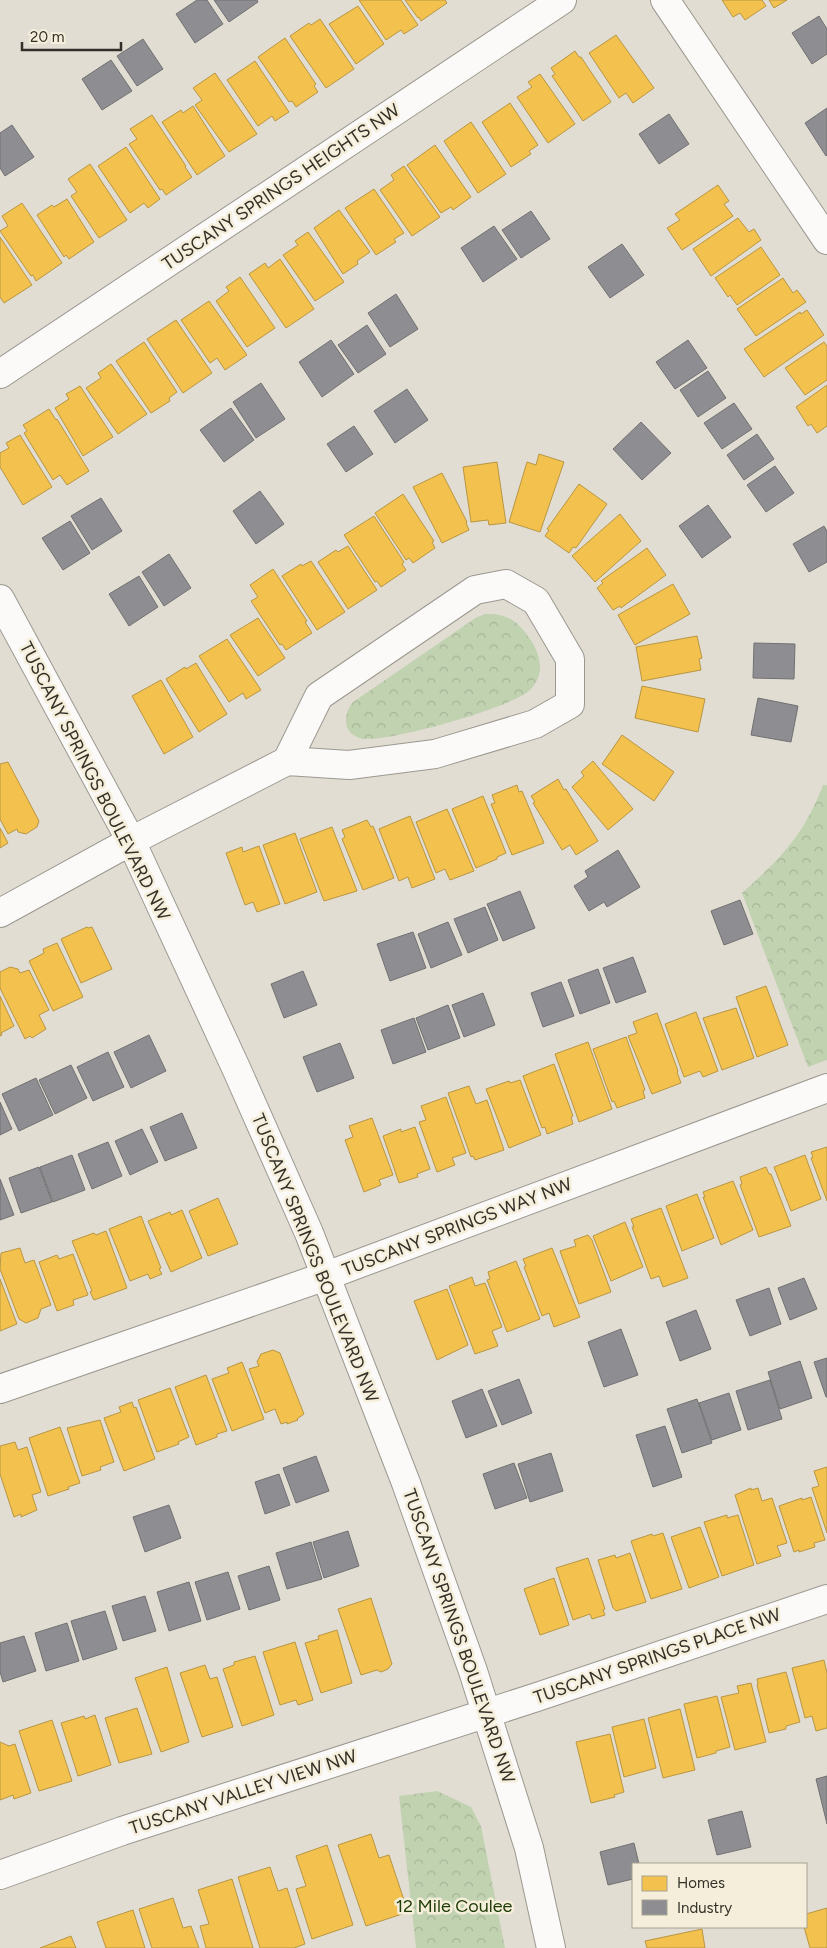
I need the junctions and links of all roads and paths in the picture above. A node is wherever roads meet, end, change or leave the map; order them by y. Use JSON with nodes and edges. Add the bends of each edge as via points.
{"nodes":[{"id":1,"x":562,"y":0,"type":"edge"},
{"id":2,"x":664,"y":0,"type":"edge"},
{"id":3,"x":827,"y":240,"type":"edge"},
{"id":4,"x":0,"y":374,"type":"edge"},
{"id":5,"x":0,"y":599,"type":"edge"},
{"id":6,"x":287,"y":761,"type":"junction"},
{"id":7,"x":131,"y":841,"type":"junction"},
{"id":8,"x":0,"y":912,"type":"edge"},
{"id":9,"x":827,"y":1088,"type":"edge"},
{"id":10,"x":326,"y":1276,"type":"junction"},
{"id":11,"x":0,"y":1389,"type":"edge"},
{"id":12,"x":827,"y":1599,"type":"edge"},
{"id":13,"x":487,"y":1714,"type":"junction"},
{"id":14,"x":0,"y":1875,"type":"edge"},
{"id":15,"x":551,"y":1948,"type":"edge"}],
"edges":[{"from":1,"to":4,"type":"street","name":"TUSCANY SPRINGS HEIGHTS NW"},
{"from":2,"to":3,"type":"street"},
{"from":5,"to":7,"type":"street","name":"TUSCANY SPRINGS BOULEVARD NW"},
{"from":6,"to":6,"type":"street","via":[[319,696],[475,590],[506,584],[536,601],[570,659],[570,704],[535,724],[435,754],[349,765]]},
{"from":6,"to":7,"type":"street"},
{"from":7,"to":8,"type":"street"},
{"from":7,"to":10,"type":"street","name":"TUSCANY SPRINGS BOULEVARD NW","via":[[236,1068]]},
{"from":9,"to":10,"type":"street","name":"TUSCANY SPRINGS WAY NW"},
{"from":10,"to":11,"type":"street","name":"TUSCANY SPRINGS WAY NW"},
{"from":10,"to":13,"type":"street","name":"TUSCANY SPRINGS BOULEVARD NW","via":[[406,1483]]},
{"from":12,"to":13,"type":"street","name":"TUSCANY SPRINGS PLACE NW"},
{"from":13,"to":14,"type":"street","name":"TUSCANY VALLEY VIEW NW","via":[[122,1831]]},
{"from":13,"to":15,"type":"street","name":"TUSCANY SPRINGS BOULEVARD NW","via":[[529,1848]]}]}
